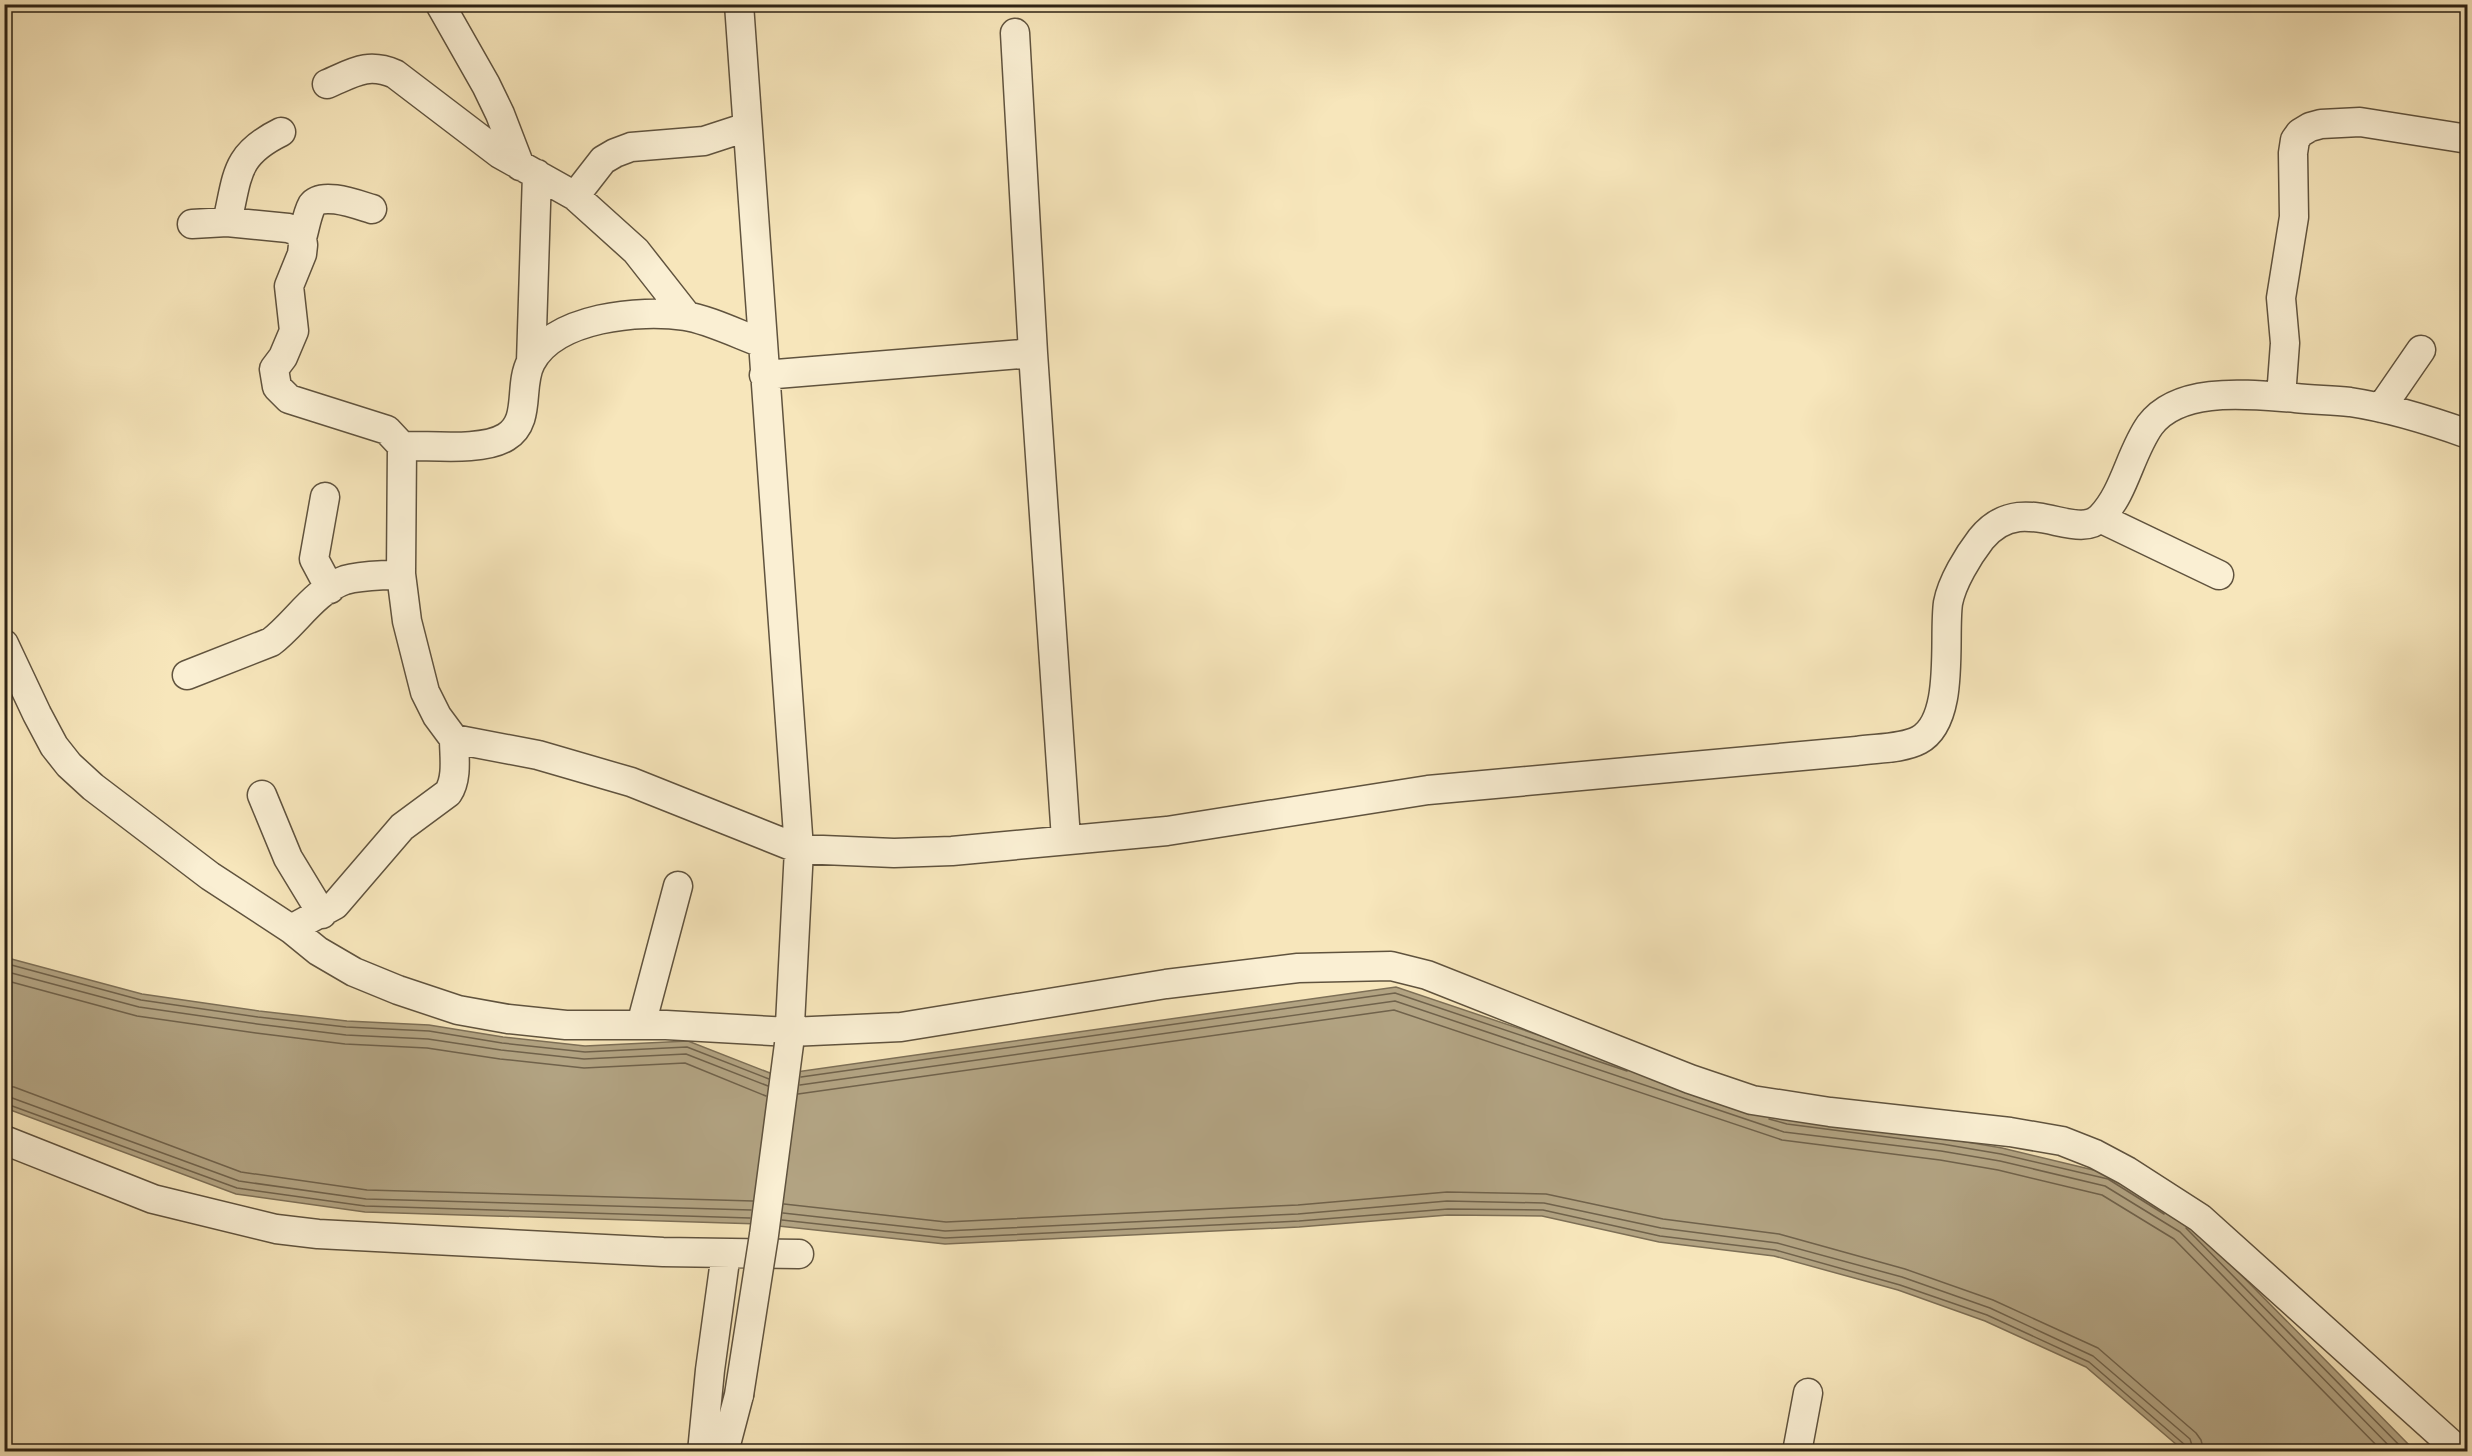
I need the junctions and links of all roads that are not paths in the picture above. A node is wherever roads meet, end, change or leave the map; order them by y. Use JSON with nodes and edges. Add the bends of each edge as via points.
{"nodes":[{"id":1,"x":440,"y":4,"type":"edge"},
{"id":2,"x":739,"y":4,"type":"edge"},
{"id":3,"x":1015,"y":33,"type":"dead end"},
{"id":4,"x":327,"y":84,"type":"dead end"},
{"id":5,"x":747,"y":127,"type":"junction"},
{"id":6,"x":281,"y":132,"type":"dead end"},
{"id":7,"x":2468,"y":139,"type":"edge"},
{"id":8,"x":528,"y":170,"type":"junction"},
{"id":9,"x":575,"y":196,"type":"junction"},
{"id":10,"x":372,"y":209,"type":"dead end"},
{"id":11,"x":226,"y":222,"type":"junction"},
{"id":12,"x":192,"y":224,"type":"dead end"},
{"id":13,"x":302,"y":238,"type":"junction"},
{"id":14,"x":687,"y":316,"type":"junction"},
{"id":15,"x":762,"y":344,"type":"junction"},
{"id":16,"x":2421,"y":350,"type":"dead end"},
{"id":17,"x":1033,"y":353,"type":"junction"},
{"id":18,"x":531,"y":362,"type":"junction"},
{"id":19,"x":764,"y":375,"type":"junction"},
{"id":20,"x":2281,"y":397,"type":"junction"},
{"id":21,"x":2381,"y":408,"type":"junction"},
{"id":22,"x":2468,"y":434,"type":"edge"},
{"id":23,"x":402,"y":446,"type":"junction"},
{"id":24,"x":325,"y":497,"type":"dead end"},
{"id":25,"x":2100,"y":518,"type":"junction"},
{"id":26,"x":400,"y":574,"type":"junction"},
{"id":27,"x":2219,"y":575,"type":"dead end"},
{"id":28,"x":330,"y":588,"type":"junction"},
{"id":29,"x":4,"y":644,"type":"edge"},
{"id":30,"x":187,"y":675,"type":"dead end"},
{"id":31,"x":454,"y":739,"type":"junction"},
{"id":32,"x":262,"y":795,"type":"dead end"},
{"id":33,"x":1066,"y":839,"type":"junction"},
{"id":34,"x":799,"y":849,"type":"junction"},
{"id":35,"x":678,"y":886,"type":"dead end"},
{"id":36,"x":322,"y":914,"type":"junction"},
{"id":37,"x":291,"y":929,"type":"junction"},
{"id":38,"x":641,"y":1025,"type":"junction"},
{"id":39,"x":790,"y":1038,"type":"junction"},
{"id":40,"x":4,"y":1140,"type":"edge"},
{"id":41,"x":726,"y":1253,"type":"junction"},
{"id":42,"x":799,"y":1254,"type":"dead end"},
{"id":43,"x":1809,"y":1392,"type":"dead end"},
{"id":44,"x":702,"y":1452,"type":"edge"},
{"id":45,"x":724,"y":1452,"type":"edge"},
{"id":46,"x":1797,"y":1452,"type":"edge"},
{"id":47,"x":2460,"y":1452,"type":"edge"}],
"edges":[{"from":1,"to":8,"type":"street"},
{"from":2,"to":5,"type":"street"},
{"from":3,"to":17,"type":"street"},
{"from":4,"to":8,"type":"street","via":[[364,68],[375,67],[395,74],[500,154]]},
{"from":5,"to":9,"type":"street","via":[[704,141],[632,147],[615,153],[603,160]]},
{"from":5,"to":15,"type":"street"},
{"from":6,"to":11,"type":"street","via":[[260,142],[245,158]]},
{"from":7,"to":20,"type":"street","via":[[2360,122],[2321,124],[2300,133],[2293,153],[2294,217],[2281,298],[2285,344]]},
{"from":8,"to":9,"type":"street"},
{"from":8,"to":18,"type":"street"},
{"from":9,"to":14,"type":"street","via":[[636,251]]},
{"from":10,"to":13,"type":"street","via":[[319,200],[313,204]]},
{"from":11,"to":12,"type":"street"},
{"from":11,"to":13,"type":"street","via":[[288,228]]},
{"from":13,"to":23,"type":"street","via":[[302,254],[289,286],[294,331],[274,369],[277,387],[289,399],[387,430]]},
{"from":14,"to":15,"type":"street"},
{"from":14,"to":18,"type":"street","via":[[621,315],[573,328],[546,344]]},
{"from":15,"to":19,"type":"street"},
{"from":16,"to":21,"type":"street"},
{"from":17,"to":19,"type":"street"},
{"from":17,"to":33,"type":"street"},
{"from":18,"to":23,"type":"street","via":[[524,381],[522,417],[506,437],[476,445]]},
{"from":19,"to":34,"type":"street"},
{"from":20,"to":21,"type":"street"},
{"from":20,"to":25,"type":"street","via":[[2224,395],[2173,406],[2151,425]]},
{"from":21,"to":22,"type":"street"},
{"from":23,"to":26,"type":"street"},
{"from":24,"to":28,"type":"street","via":[[314,559]]},
{"from":25,"to":27,"type":"street"},
{"from":25,"to":33,"type":"street","via":[[2080,526],[2015,517],[1982,538],[1948,602],[1945,679],[1939,711],[1931,731],[1918,740],[1845,752],[1428,789],[1167,831]]},
{"from":26,"to":28,"type":"street","via":[[358,577]]},
{"from":26,"to":31,"type":"street","via":[[425,692]]},
{"from":28,"to":30,"type":"street","via":[[271,642]]},
{"from":29,"to":37,"type":"street","via":[[54,746],[69,765],[93,788],[210,876]]},
{"from":31,"to":34,"type":"street","via":[[538,754],[608,774]]},
{"from":31,"to":36,"type":"street","via":[[454,776],[448,793],[402,827],[346,895]]},
{"from":32,"to":36,"type":"street","via":[[288,858]]},
{"from":33,"to":34,"type":"street","via":[[952,851]]},
{"from":34,"to":39,"type":"street"},
{"from":35,"to":38,"type":"street"},
{"from":36,"to":37,"type":"street"},
{"from":37,"to":38,"type":"street","via":[[354,972],[458,1010],[566,1025]]},
{"from":38,"to":39,"type":"street"},
{"from":39,"to":45,"type":"street","bridge":true,"via":[[764,1235],[738,1395]]},
{"from":39,"to":47,"type":"street","via":[[901,1027],[1166,984],[1298,968],[1391,966],[1427,975],[1752,1100],[2010,1132],[2062,1142],[2095,1154],[2200,1218]]},
{"from":40,"to":41,"type":"street","via":[[153,1199],[276,1229]]},
{"from":41,"to":42,"type":"street"},
{"from":41,"to":44,"type":"street"},
{"from":43,"to":46,"type":"street"}]}
